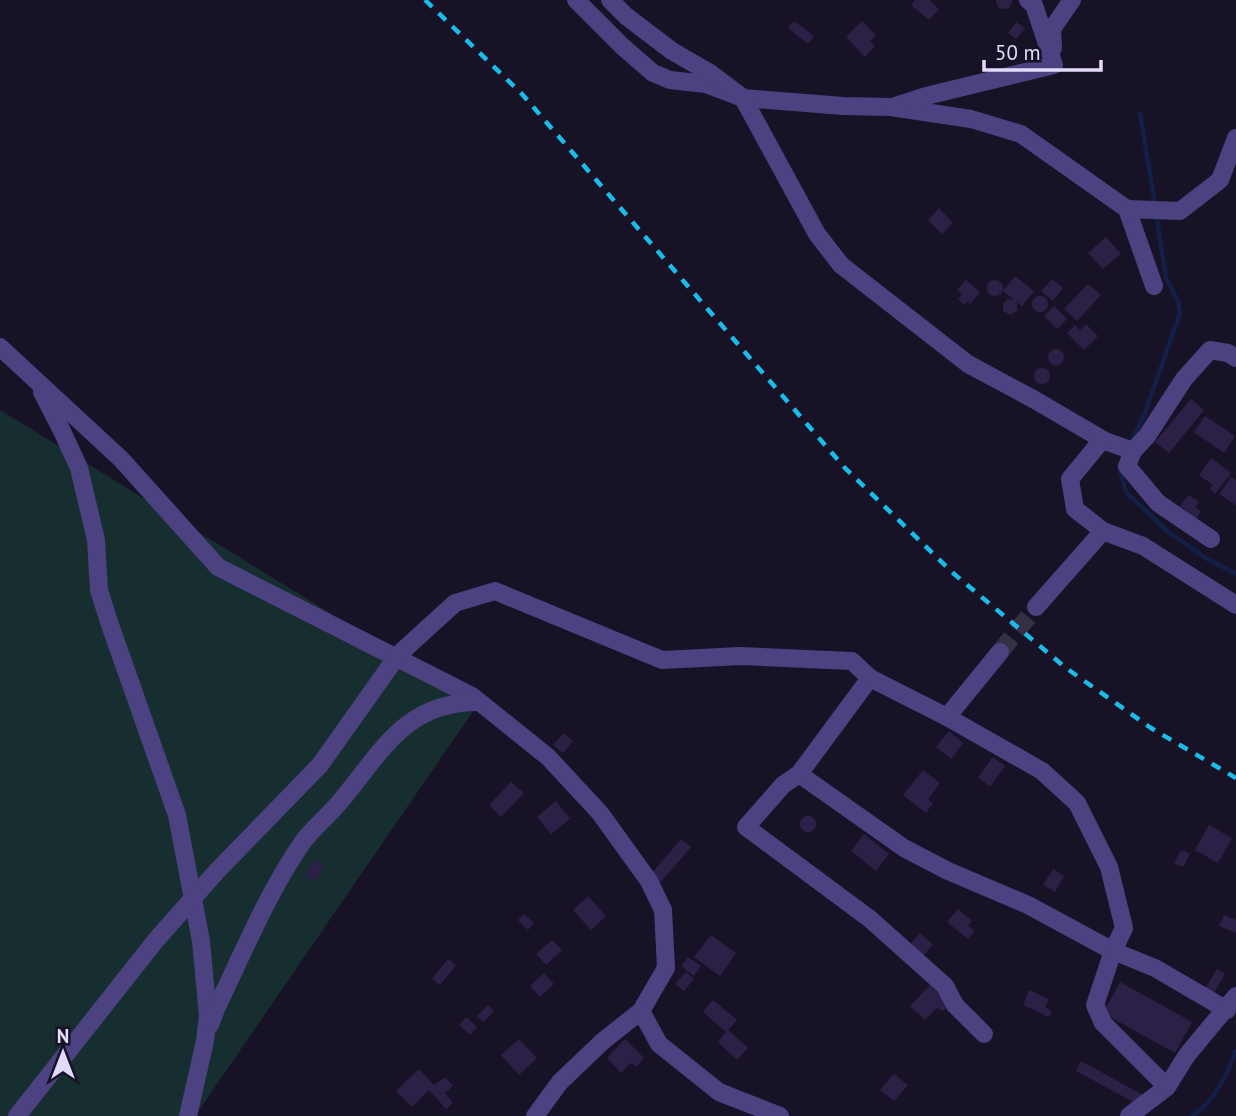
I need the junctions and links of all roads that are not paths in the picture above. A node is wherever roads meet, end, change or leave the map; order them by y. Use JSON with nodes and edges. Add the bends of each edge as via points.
{"nodes":[{"id":1,"x":610,"y":0,"type":"edge"},
{"id":2,"x":1028,"y":0,"type":"edge"},
{"id":3,"x":1072,"y":0,"type":"edge"},
{"id":4,"x":580,"y":4,"type":"edge"},
{"id":5,"x":626,"y":16,"type":"junction"},
{"id":6,"x":1054,"y":65,"type":"junction"},
{"id":7,"x":743,"y":98,"type":"junction"},
{"id":8,"x":891,"y":107,"type":"junction"},
{"id":9,"x":1236,"y":138,"type":"edge"},
{"id":10,"x":1127,"y":209,"type":"junction"},
{"id":11,"x":1154,"y":286,"type":"dead end"},
{"id":12,"x":0,"y":347,"type":"edge"},
{"id":13,"x":1236,"y":358,"type":"edge"},
{"id":14,"x":32,"y":376,"type":"junction"},
{"id":15,"x":1102,"y":440,"type":"junction"},
{"id":16,"x":1128,"y":449,"type":"junction"},
{"id":17,"x":1103,"y":531,"type":"junction"},
{"id":18,"x":1210,"y":539,"type":"dead end"},
{"id":19,"x":1236,"y":605,"type":"edge"},
{"id":20,"x":1036,"y":607,"type":"tunnel mouth"},
{"id":21,"x":1000,"y":652,"type":"tunnel mouth"},
{"id":22,"x":396,"y":658,"type":"junction"},
{"id":23,"x":870,"y":678,"type":"junction"},
{"id":24,"x":478,"y":702,"type":"junction"},
{"id":25,"x":947,"y":716,"type":"junction"},
{"id":26,"x":799,"y":775,"type":"junction"},
{"id":27,"x":193,"y":899,"type":"junction"},
{"id":28,"x":1112,"y":951,"type":"junction"},
{"id":29,"x":1231,"y":1003,"type":"edge"},
{"id":30,"x":640,"y":1011,"type":"junction"},
{"id":31,"x":984,"y":1034,"type":"dead end"},
{"id":32,"x":205,"y":1041,"type":"junction"},
{"id":33,"x":1167,"y":1087,"type":"junction"},
{"id":34,"x":740,"y":1100,"type":"junction"},
{"id":35,"x":18,"y":1116,"type":"edge"},
{"id":36,"x":188,"y":1116,"type":"edge"},
{"id":37,"x":535,"y":1116,"type":"edge"},
{"id":38,"x":755,"y":1116,"type":"edge"},
{"id":39,"x":780,"y":1116,"type":"edge"},
{"id":40,"x":1129,"y":1116,"type":"edge"}],
"edges":[{"from":1,"to":5,"type":"street"},
{"from":2,"to":6,"type":"street","via":[[1034,5]]},
{"from":3,"to":6,"type":"street","via":[[1052,29]]},
{"from":4,"to":5,"type":"street"},
{"from":4,"to":7,"type":"street","via":[[653,73],[706,84]]},
{"from":5,"to":7,"type":"street"},
{"from":6,"to":8,"type":"street"},
{"from":7,"to":8,"type":"street"},
{"from":7,"to":15,"type":"street","via":[[817,234],[841,265],[968,364]]},
{"from":8,"to":10,"type":"street","via":[[971,119],[1021,134]]},
{"from":9,"to":10,"type":"street","via":[[1220,180],[1180,211]]},
{"from":10,"to":11,"type":"street"},
{"from":12,"to":14,"type":"street"},
{"from":13,"to":16,"type":"street","via":[[1210,350],[1184,379],[1147,436]]},
{"from":14,"to":22,"type":"street","via":[[121,459],[218,568]]},
{"from":14,"to":27,"type":"street","via":[[79,468],[96,540],[99,590],[177,815]]},
{"from":15,"to":16,"type":"street"},
{"from":15,"to":17,"type":"street","via":[[1070,479],[1076,509]]},
{"from":16,"to":18,"type":"street","via":[[1127,466],[1158,503]]},
{"from":17,"to":19,"type":"street","via":[[1143,546]]},
{"from":17,"to":20,"type":"street"},
{"from":21,"to":25,"type":"street"},
{"from":22,"to":23,"type":"street","via":[[455,603],[495,591],[662,660],[740,656],[852,661]]},
{"from":22,"to":24,"type":"street"},
{"from":22,"to":27,"type":"street","via":[[320,765]]},
{"from":23,"to":25,"type":"street"},
{"from":23,"to":26,"type":"street"},
{"from":24,"to":30,"type":"street","via":[[548,757],[600,813],[649,881],[663,911],[666,968]]},
{"from":24,"to":32,"type":"street","via":[[440,706],[399,730],[338,805],[319,821],[271,898]]},
{"from":25,"to":28,"type":"street","via":[[1042,771],[1077,803],[1108,867],[1124,928]]},
{"from":26,"to":28,"type":"street","via":[[904,848],[1028,905]]},
{"from":26,"to":31,"type":"street","via":[[783,785],[746,827],[870,919],[945,986],[955,1005]]},
{"from":27,"to":32,"type":"street","via":[[208,1016]]},
{"from":27,"to":35,"type":"street"},
{"from":28,"to":29,"type":"street"},
{"from":28,"to":33,"type":"street","via":[[1095,1005],[1103,1023]]},
{"from":29,"to":33,"type":"street"},
{"from":30,"to":34,"type":"street","via":[[659,1044],[719,1092]]},
{"from":30,"to":37,"type":"street","via":[[560,1082]]},
{"from":32,"to":36,"type":"street"},
{"from":33,"to":40,"type":"street"},
{"from":34,"to":38,"type":"street"},
{"from":34,"to":39,"type":"street"}]}
